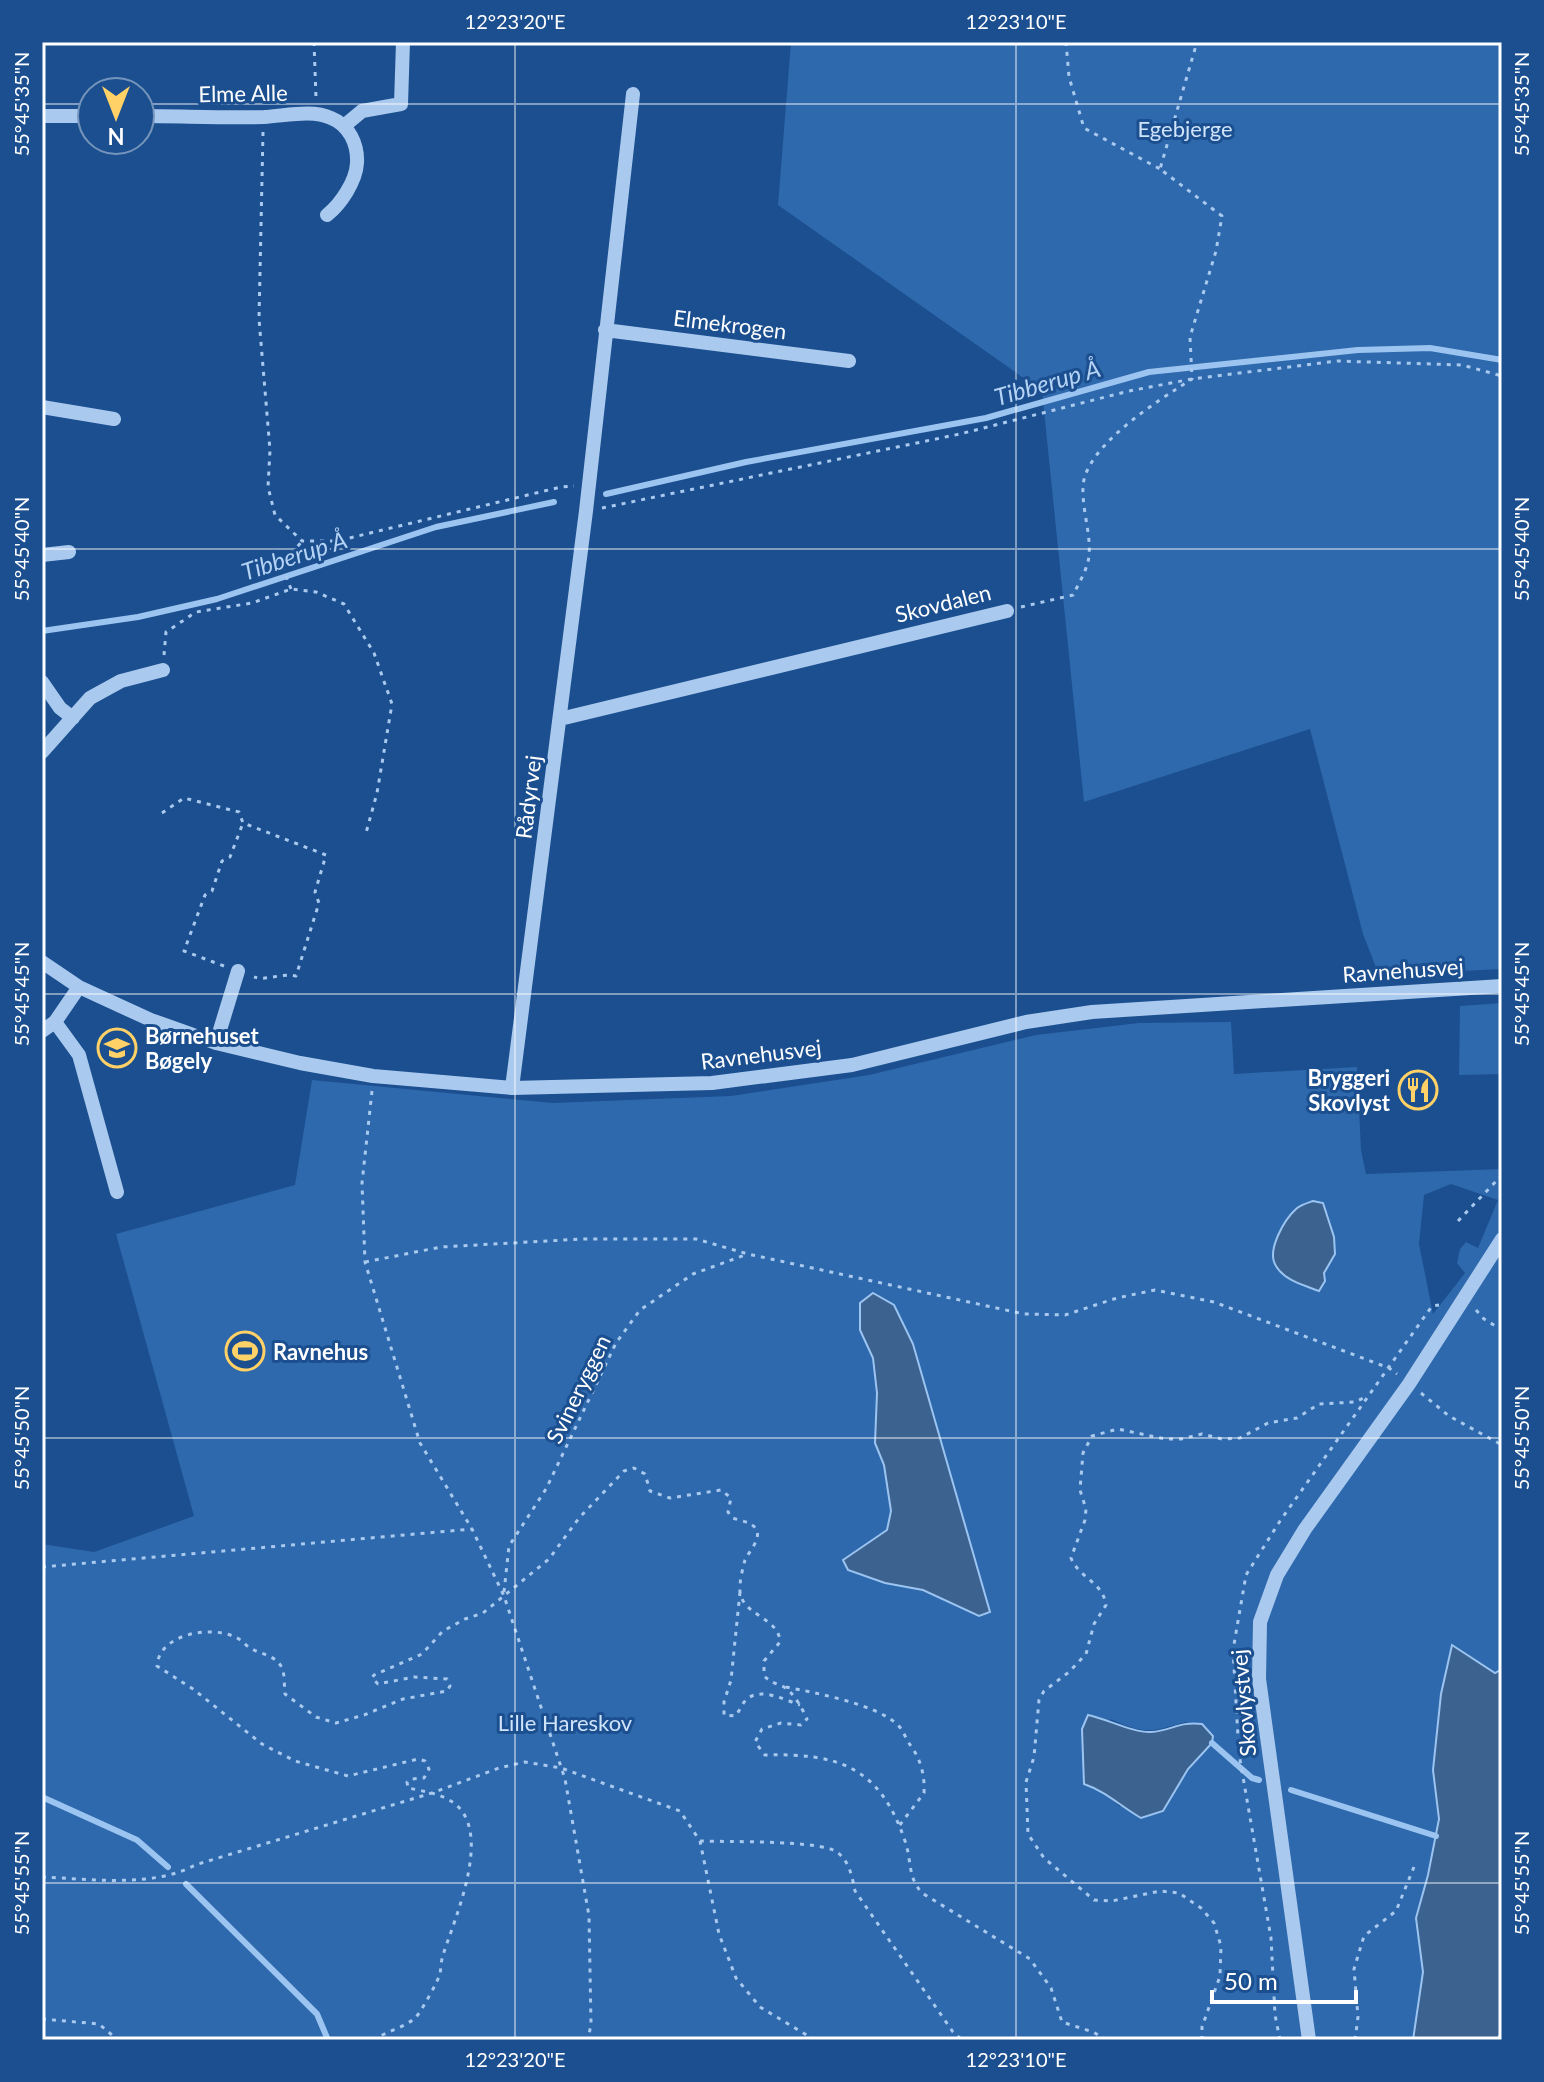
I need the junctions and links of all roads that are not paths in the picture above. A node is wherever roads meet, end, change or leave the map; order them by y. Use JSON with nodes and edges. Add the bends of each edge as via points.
{"nodes":[{"id":1,"x":403,"y":42,"type":"edge"},
{"id":2,"x":633,"y":94,"type":"dead end"},
{"id":3,"x":42,"y":116,"type":"edge"},
{"id":4,"x":76,"y":116,"type":"edge"},
{"id":5,"x":156,"y":116,"type":"edge"},
{"id":6,"x":344,"y":126,"type":"junction"},
{"id":7,"x":327,"y":215,"type":"dead end"},
{"id":8,"x":605,"y":330,"type":"junction"},
{"id":9,"x":849,"y":361,"type":"dead end"},
{"id":10,"x":42,"y":407,"type":"edge"},
{"id":11,"x":114,"y":419,"type":"dead end"},
{"id":12,"x":69,"y":552,"type":"dead end"},
{"id":13,"x":42,"y":555,"type":"edge"},
{"id":14,"x":1007,"y":611,"type":"road end"},
{"id":15,"x":163,"y":670,"type":"road end"},
{"id":16,"x":42,"y":682,"type":"edge"},
{"id":17,"x":73,"y":718,"type":"junction"},
{"id":18,"x":560,"y":719,"type":"junction"},
{"id":19,"x":42,"y":752,"type":"edge"},
{"id":20,"x":42,"y":962,"type":"edge"},
{"id":21,"x":238,"y":971,"type":"road end"},
{"id":22,"x":1502,"y":986,"type":"edge"},
{"id":23,"x":79,"y":987,"type":"junction"},
{"id":24,"x":55,"y":1022,"type":"junction"},
{"id":25,"x":42,"y":1031,"type":"edge"},
{"id":26,"x":216,"y":1043,"type":"junction"},
{"id":27,"x":512,"y":1088,"type":"junction"},
{"id":28,"x":117,"y":1192,"type":"dead end"},
{"id":29,"x":1502,"y":1239,"type":"edge"},
{"id":30,"x":1309,"y":2040,"type":"edge"}],
"edges":[{"from":1,"to":6,"type":"street","via":[[401,104],[362,111]]},
{"from":2,"to":8,"type":"street"},
{"from":3,"to":4,"type":"street"},
{"from":5,"to":6,"type":"street","name":"Elme Alle","via":[[316,114]]},
{"from":6,"to":7,"type":"street","via":[[358,154],[357,169]]},
{"from":8,"to":9,"type":"street","name":"Elmekrogen"},
{"from":8,"to":18,"type":"street","name":"Rådyrvej"},
{"from":10,"to":11,"type":"street"},
{"from":12,"to":13,"type":"street"},
{"from":14,"to":18,"type":"street","name":"Skovdalen"},
{"from":15,"to":17,"type":"street","via":[[121,681],[90,698]]},
{"from":16,"to":17,"type":"street"},
{"from":17,"to":19,"type":"street"},
{"from":18,"to":27,"type":"street","name":"Rådyrvej"},
{"from":20,"to":23,"type":"street","name":"Ravnehusvej"},
{"from":21,"to":26,"type":"street"},
{"from":22,"to":27,"type":"street","name":"Ravnehusvej","via":[[1092,1012],[1026,1022],[852,1065],[712,1083]]},
{"from":23,"to":24,"type":"street"},
{"from":23,"to":26,"type":"street","name":"Ravnehusvej"},
{"from":24,"to":25,"type":"street"},
{"from":24,"to":28,"type":"street","via":[[79,1055]]},
{"from":26,"to":27,"type":"street","name":"Ravnehusvej","via":[[373,1076]]},
{"from":29,"to":30,"type":"street","name":"Skovlystvej","via":[[1409,1384],[1298,1540],[1277,1575],[1260,1622],[1259,1679]]}]}
